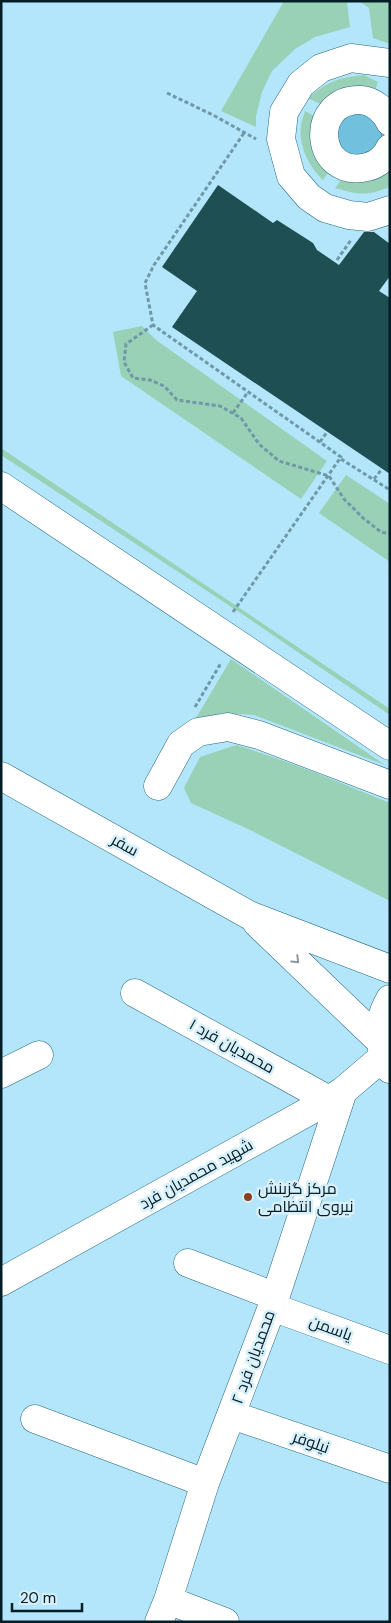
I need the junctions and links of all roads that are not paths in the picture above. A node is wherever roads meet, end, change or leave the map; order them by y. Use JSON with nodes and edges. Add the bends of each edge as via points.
{"nodes":[{"id":1,"x":390,"y":63,"type":"edge"},
{"id":2,"x":390,"y":122,"type":"edge"},
{"id":3,"x":390,"y":148,"type":"edge"},
{"id":4,"x":390,"y":210,"type":"edge"},
{"id":5,"x":1,"y":486,"type":"edge"},
{"id":6,"x":390,"y":746,"type":"edge"},
{"id":7,"x":1,"y":776,"type":"edge"},
{"id":8,"x":158,"y":786,"type":"dead end"},
{"id":9,"x":390,"y":786,"type":"edge"},
{"id":10,"x":249,"y":915,"type":"junction"},
{"id":11,"x":390,"y":969,"type":"edge"},
{"id":12,"x":135,"y":993,"type":"dead end"},
{"id":13,"x":390,"y":999,"type":"edge"},
{"id":14,"x":39,"y":1055,"type":"dead end"},
{"id":15,"x":384,"y":1055,"type":"edge"},
{"id":16,"x":1,"y":1074,"type":"edge"},
{"id":17,"x":336,"y":1095,"type":"junction"},
{"id":18,"x":188,"y":1262,"type":"dead end"},
{"id":19,"x":1,"y":1282,"type":"edge"},
{"id":20,"x":273,"y":1302,"type":"junction"},
{"id":21,"x":390,"y":1350,"type":"edge"},
{"id":22,"x":232,"y":1416,"type":"junction"},
{"id":23,"x":35,"y":1419,"type":"dead end"},
{"id":24,"x":390,"y":1469,"type":"edge"},
{"id":25,"x":205,"y":1483,"type":"junction"},
{"id":26,"x":163,"y":1611,"type":"edge"},
{"id":27,"x":225,"y":1622,"type":"edge"}],
"edges":[{"from":1,"to":4,"type":"street","via":[[352,58],[321,68],[302,84],[284,112],[281,138],[291,176],[309,197],[325,208],[368,217]]},
{"from":2,"to":3,"type":"street","via":[[380,108],[360,100],[338,106],[330,114],[323,132],[327,151],[338,164],[347,167],[370,167],[380,161]]},
{"from":5,"to":6,"type":"street"},
{"from":7,"to":10,"type":"street","name":"سفر"},
{"from":8,"to":9,"type":"street","via":[[181,744],[198,732],[228,728],[259,735]]},
{"from":10,"to":11,"type":"street","name":"سفر"},
{"from":10,"to":15,"type":"street","name":"سفر","one_way":true},
{"from":12,"to":17,"type":"street","name":"۱ محمدیان فرد"},
{"from":13,"to":15,"type":"street","via":[[380,1025]]},
{"from":14,"to":16,"type":"street"},
{"from":15,"to":17,"type":"street","name":"شهید محمدیان فرد"},
{"from":17,"to":19,"type":"street","name":"شهید محمدیان فرد"},
{"from":17,"to":20,"type":"street","name":"۲ محمدیان فرد"},
{"from":18,"to":20,"type":"street","name":"یاسمن"},
{"from":20,"to":21,"type":"street","name":"یاسمن"},
{"from":20,"to":22,"type":"street","name":"۲ محمدیان فرد"},
{"from":22,"to":24,"type":"street","name":"نیلوفر"},
{"from":22,"to":25,"type":"street","name":"۲ محمدیان فرد"},
{"from":23,"to":25,"type":"street"},
{"from":25,"to":26,"type":"street","name":"۲ محمدیان فرد"},
{"from":26,"to":27,"type":"street"}]}
